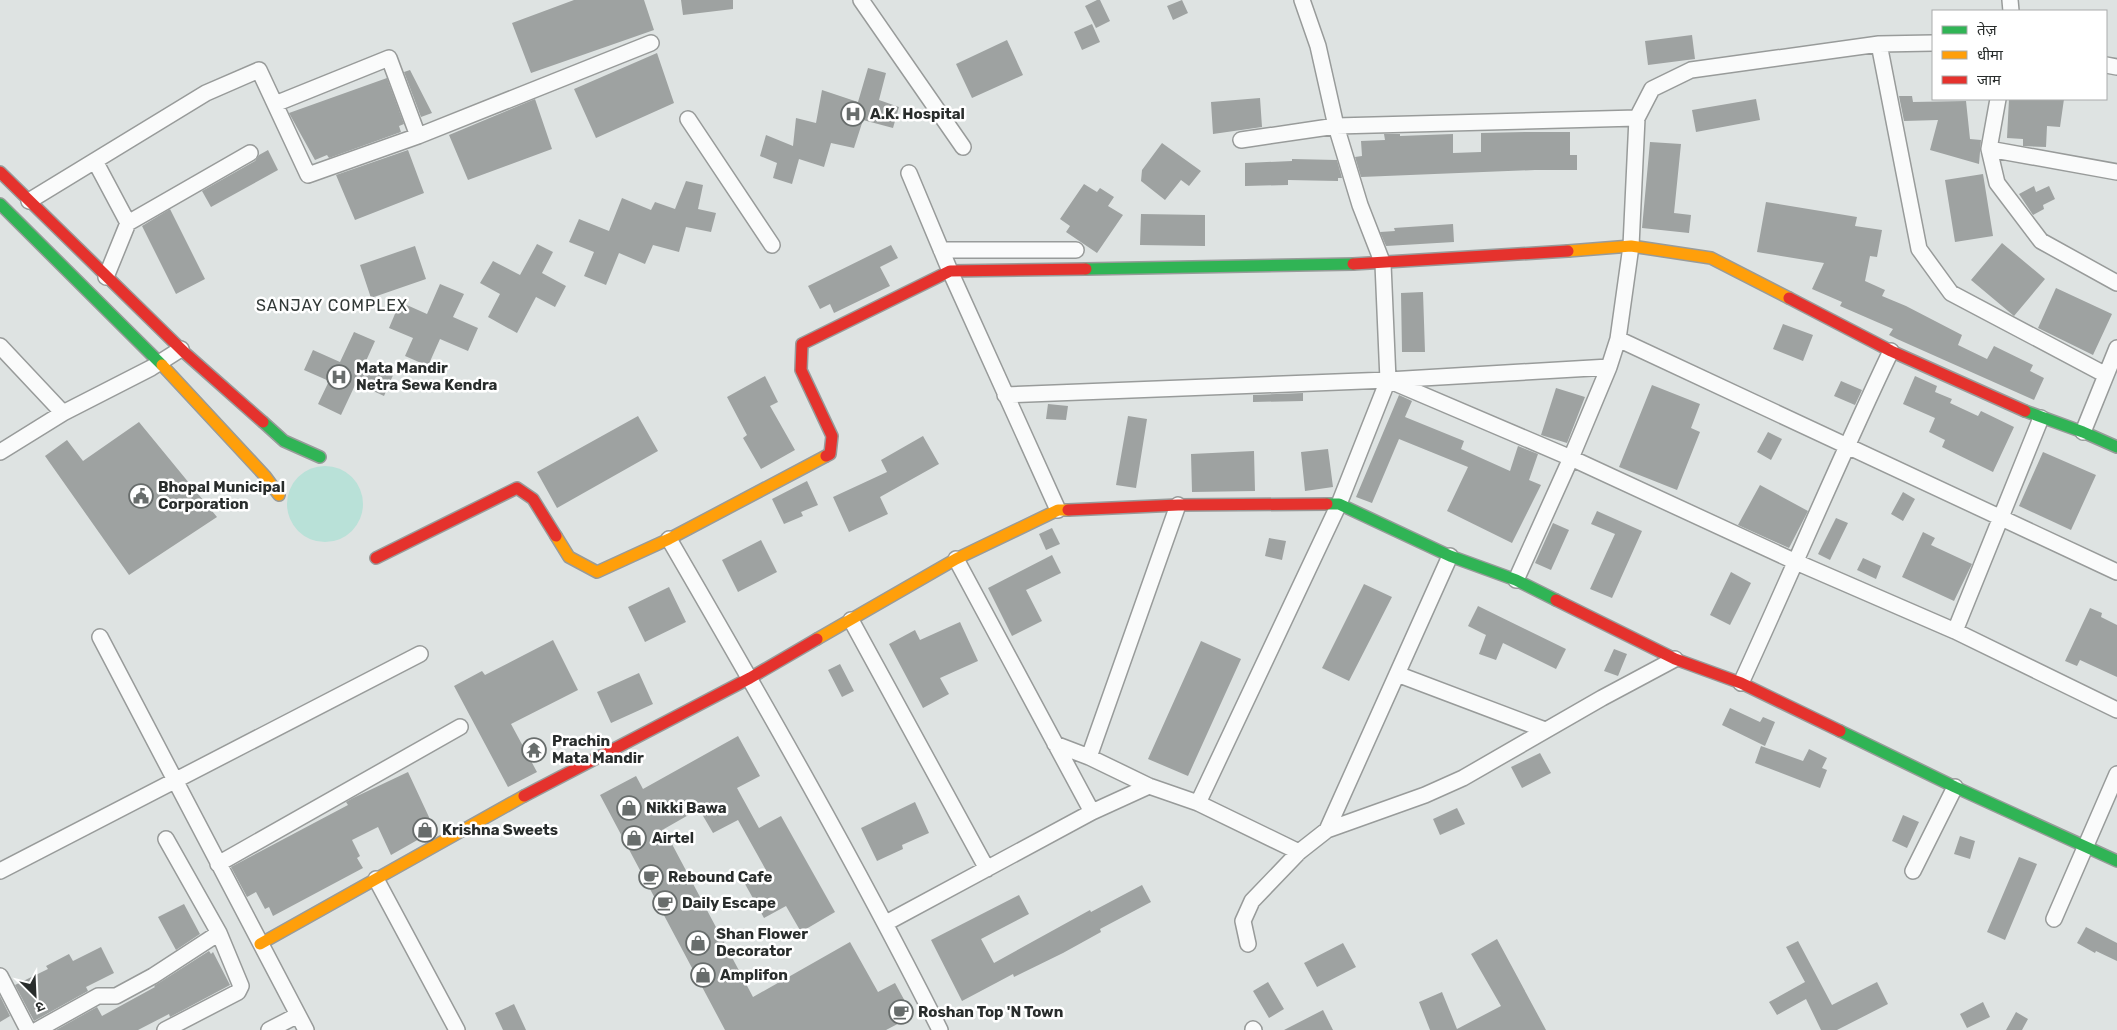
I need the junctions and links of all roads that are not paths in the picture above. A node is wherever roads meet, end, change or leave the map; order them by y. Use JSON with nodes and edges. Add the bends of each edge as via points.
{"nodes":[{"id":1,"x":861,"y":0,"type":"edge"},
{"id":2,"x":1302,"y":0,"type":"edge"},
{"id":3,"x":651,"y":43,"type":"dead end"},
{"id":4,"x":1932,"y":43,"type":"edge"},
{"id":5,"x":1879,"y":44,"type":"junction"},
{"id":6,"x":1998,"y":100,"type":"edge"},
{"id":7,"x":275,"y":104,"type":"junction"},
{"id":8,"x":1637,"y":118,"type":"junction"},
{"id":9,"x":688,"y":119,"type":"dead end"},
{"id":10,"x":1336,"y":126,"type":"junction"},
{"id":11,"x":418,"y":136,"type":"junction"},
{"id":12,"x":1241,"y":140,"type":"dead end"},
{"id":13,"x":963,"y":147,"type":"dead end"},
{"id":14,"x":1989,"y":149,"type":"junction"},
{"id":15,"x":250,"y":154,"type":"dead end"},
{"id":16,"x":94,"y":161,"type":"junction"},
{"id":17,"x":0,"y":172,"type":"edge"},
{"id":18,"x":2117,"y":172,"type":"edge"},
{"id":19,"x":909,"y":173,"type":"dead end"},
{"id":20,"x":29,"y":201,"type":"junction"},
{"id":21,"x":0,"y":204,"type":"edge"},
{"id":22,"x":128,"y":223,"type":"junction"},
{"id":23,"x":772,"y":244,"type":"dead end"},
{"id":24,"x":1631,"y":246,"type":"junction"},
{"id":25,"x":941,"y":250,"type":"junction"},
{"id":26,"x":1076,"y":250,"type":"dead end"},
{"id":27,"x":1383,"y":264,"type":"junction"},
{"id":28,"x":950,"y":271,"type":"junction"},
{"id":29,"x":106,"y":277,"type":"junction"},
{"id":30,"x":2117,"y":283,"type":"edge"},
{"id":31,"x":1618,"y":339,"type":"junction"},
{"id":32,"x":0,"y":346,"type":"edge"},
{"id":33,"x":181,"y":349,"type":"junction"},
{"id":34,"x":1891,"y":351,"type":"junction"},
{"id":35,"x":2116,"y":352,"type":"edge"},
{"id":36,"x":159,"y":362,"type":"junction"},
{"id":37,"x":1609,"y":367,"type":"junction"},
{"id":38,"x":2106,"y":375,"type":"junction"},
{"id":39,"x":1388,"y":380,"type":"junction"},
{"id":40,"x":1005,"y":396,"type":"junction"},
{"id":41,"x":63,"y":413,"type":"junction"},
{"id":42,"x":2041,"y":418,"type":"junction"},
{"id":43,"x":2083,"y":432,"type":"junction"},
{"id":44,"x":1846,"y":445,"type":"junction"},
{"id":45,"x":2117,"y":447,"type":"edge"},
{"id":46,"x":0,"y":452,"type":"edge"},
{"id":47,"x":320,"y":457,"type":"dead end"},
{"id":48,"x":1571,"y":458,"type":"junction"},
{"id":49,"x":279,"y":495,"type":"dead end"},
{"id":50,"x":1339,"y":504,"type":"junction"},
{"id":51,"x":1178,"y":505,"type":"junction"},
{"id":52,"x":1058,"y":510,"type":"junction"},
{"id":53,"x":2002,"y":519,"type":"junction"},
{"id":54,"x":669,"y":539,"type":"junction"},
{"id":55,"x":1450,"y":556,"type":"junction"},
{"id":56,"x":376,"y":558,"type":"dead end"},
{"id":57,"x":956,"y":559,"type":"junction"},
{"id":58,"x":1796,"y":562,"type":"junction"},
{"id":59,"x":2117,"y":572,"type":"edge"},
{"id":60,"x":1516,"y":580,"type":"junction"},
{"id":61,"x":852,"y":620,"type":"junction"},
{"id":62,"x":1955,"y":632,"type":"junction"},
{"id":63,"x":100,"y":637,"type":"dead end"},
{"id":64,"x":420,"y":654,"type":"dead end"},
{"id":65,"x":1675,"y":659,"type":"junction"},
{"id":66,"x":1397,"y":674,"type":"junction"},
{"id":67,"x":750,"y":678,"type":"junction"},
{"id":68,"x":1742,"y":682,"type":"junction"},
{"id":69,"x":2117,"y":710,"type":"edge"},
{"id":70,"x":460,"y":727,"type":"dead end"},
{"id":71,"x":1545,"y":730,"type":"junction"},
{"id":72,"x":1055,"y":744,"type":"junction"},
{"id":73,"x":1089,"y":757,"type":"junction"},
{"id":74,"x":2117,"y":774,"type":"edge"},
{"id":75,"x":175,"y":781,"type":"junction"},
{"id":76,"x":1149,"y":786,"type":"junction"},
{"id":77,"x":1955,"y":787,"type":"junction"},
{"id":78,"x":1198,"y":802,"type":"junction"},
{"id":79,"x":1092,"y":812,"type":"junction"},
{"id":80,"x":1327,"y":830,"type":"junction"},
{"id":81,"x":166,"y":839,"type":"dead end"},
{"id":82,"x":2086,"y":846,"type":"junction"},
{"id":83,"x":1300,"y":852,"type":"junction"},
{"id":84,"x":2117,"y":861,"type":"edge"},
{"id":85,"x":218,"y":864,"type":"junction"},
{"id":86,"x":987,"y":869,"type":"junction"},
{"id":87,"x":0,"y":871,"type":"edge"},
{"id":88,"x":1913,"y":871,"type":"dead end"},
{"id":89,"x":376,"y":879,"type":"junction"},
{"id":90,"x":2054,"y":919,"type":"dead end"},
{"id":91,"x":886,"y":923,"type":"junction"},
{"id":92,"x":219,"y":934,"type":"junction"},
{"id":93,"x":260,"y":944,"type":"junction"},
{"id":94,"x":1248,"y":944,"type":"dead end"},
{"id":95,"x":0,"y":976,"type":"edge"},
{"id":96,"x":298,"y":1015,"type":"junction"},
{"id":97,"x":28,"y":1030,"type":"edge"},
{"id":98,"x":37,"y":1030,"type":"edge"},
{"id":99,"x":165,"y":1030,"type":"edge"},
{"id":100,"x":269,"y":1030,"type":"edge"},
{"id":101,"x":306,"y":1030,"type":"edge"},
{"id":102,"x":457,"y":1030,"type":"edge"},
{"id":103,"x":940,"y":1030,"type":"edge"}],
"edges":[{"from":1,"to":13,"type":"street"},
{"from":2,"to":10,"type":"street","via":[[1318,46]]},
{"from":3,"to":11,"type":"street"},
{"from":4,"to":5,"type":"street"},
{"from":5,"to":8,"type":"street","via":[[1691,70],[1652,89]]},
{"from":5,"to":38,"type":"street","via":[[1918,249],[1951,293]]},
{"from":6,"to":14,"type":"street"},
{"from":7,"to":11,"type":"street","via":[[308,175]]},
{"from":7,"to":11,"type":"street","via":[[389,58]]},
{"from":7,"to":16,"type":"street","via":[[259,70],[206,93]]},
{"from":8,"to":10,"type":"street"},
{"from":8,"to":24,"type":"street"},
{"from":9,"to":23,"type":"street"},
{"from":10,"to":12,"type":"street"},
{"from":10,"to":27,"type":"street","via":[[1360,205]]},
{"from":14,"to":18,"type":"street"},
{"from":14,"to":30,"type":"street","via":[[1997,182],[2041,241]]},
{"from":15,"to":22,"type":"street"},
{"from":16,"to":20,"type":"street"},
{"from":16,"to":22,"type":"street"},
{"from":17,"to":20,"type":"street"},
{"from":19,"to":25,"type":"street"},
{"from":20,"to":29,"type":"street"},
{"from":21,"to":36,"type":"street"},
{"from":22,"to":29,"type":"street"},
{"from":24,"to":27,"type":"street"},
{"from":24,"to":31,"type":"street"},
{"from":24,"to":34,"type":"street","via":[[1710,258]]},
{"from":25,"to":26,"type":"street"},
{"from":25,"to":28,"type":"street"},
{"from":27,"to":28,"type":"street"},
{"from":27,"to":39,"type":"street"},
{"from":28,"to":40,"type":"street"},
{"from":28,"to":54,"type":"street","via":[[802,344],[801,370],[832,436],[830,454]]},
{"from":29,"to":33,"type":"street"},
{"from":31,"to":37,"type":"street"},
{"from":31,"to":44,"type":"street"},
{"from":32,"to":41,"type":"street"},
{"from":33,"to":36,"type":"street"},
{"from":33,"to":47,"type":"street","via":[[284,441]]},
{"from":34,"to":42,"type":"street"},
{"from":34,"to":44,"type":"street"},
{"from":35,"to":38,"type":"street"},
{"from":36,"to":41,"type":"street"},
{"from":36,"to":49,"type":"street","via":[[259,469]]},
{"from":37,"to":39,"type":"street"},
{"from":37,"to":48,"type":"street"},
{"from":38,"to":43,"type":"street"},
{"from":39,"to":40,"type":"street"},
{"from":39,"to":48,"type":"street"},
{"from":39,"to":50,"type":"street"},
{"from":40,"to":52,"type":"street"},
{"from":41,"to":46,"type":"street"},
{"from":42,"to":43,"type":"street"},
{"from":42,"to":53,"type":"street"},
{"from":43,"to":45,"type":"street"},
{"from":44,"to":53,"type":"street"},
{"from":44,"to":58,"type":"street"},
{"from":48,"to":58,"type":"street"},
{"from":48,"to":60,"type":"street"},
{"from":50,"to":51,"type":"street"},
{"from":50,"to":55,"type":"street"},
{"from":50,"to":78,"type":"street"},
{"from":51,"to":52,"type":"street"},
{"from":51,"to":73,"type":"street"},
{"from":52,"to":57,"type":"street"},
{"from":53,"to":59,"type":"street"},
{"from":53,"to":62,"type":"street"},
{"from":54,"to":56,"type":"street","via":[[597,572],[569,557],[533,499],[517,488]]},
{"from":54,"to":67,"type":"street"},
{"from":55,"to":60,"type":"street"},
{"from":55,"to":66,"type":"street"},
{"from":57,"to":61,"type":"street"},
{"from":57,"to":72,"type":"street"},
{"from":58,"to":62,"type":"street"},
{"from":58,"to":68,"type":"street"},
{"from":60,"to":65,"type":"street"},
{"from":61,"to":67,"type":"street"},
{"from":61,"to":86,"type":"street"},
{"from":62,"to":69,"type":"street"},
{"from":63,"to":75,"type":"street"},
{"from":64,"to":75,"type":"street"},
{"from":65,"to":68,"type":"street"},
{"from":65,"to":71,"type":"street"},
{"from":66,"to":71,"type":"street"},
{"from":66,"to":80,"type":"street"},
{"from":67,"to":89,"type":"street","via":[[504,806]]},
{"from":67,"to":91,"type":"street"},
{"from":68,"to":77,"type":"street"},
{"from":70,"to":85,"type":"street"},
{"from":71,"to":80,"type":"street","via":[[1463,778]]},
{"from":72,"to":73,"type":"street"},
{"from":72,"to":79,"type":"street"},
{"from":73,"to":76,"type":"street"},
{"from":74,"to":82,"type":"street"},
{"from":75,"to":85,"type":"street"},
{"from":75,"to":87,"type":"street"},
{"from":76,"to":78,"type":"street"},
{"from":76,"to":79,"type":"street"},
{"from":77,"to":82,"type":"street"},
{"from":77,"to":88,"type":"street"},
{"from":78,"to":83,"type":"street"},
{"from":79,"to":86,"type":"street"},
{"from":80,"to":83,"type":"street"},
{"from":81,"to":92,"type":"street"},
{"from":82,"to":84,"type":"street"},
{"from":82,"to":90,"type":"street"},
{"from":83,"to":94,"type":"street","via":[[1252,901],[1243,921]]},
{"from":85,"to":93,"type":"street"},
{"from":86,"to":91,"type":"street"},
{"from":89,"to":93,"type":"street"},
{"from":89,"to":102,"type":"street"},
{"from":91,"to":103,"type":"street"},
{"from":92,"to":98,"type":"street","via":[[116,996],[98,996]]},
{"from":92,"to":99,"type":"street","via":[[240,980],[238,992]]},
{"from":93,"to":96,"type":"street"},
{"from":95,"to":97,"type":"street"},
{"from":96,"to":100,"type":"street"},
{"from":96,"to":101,"type":"street"}]}
